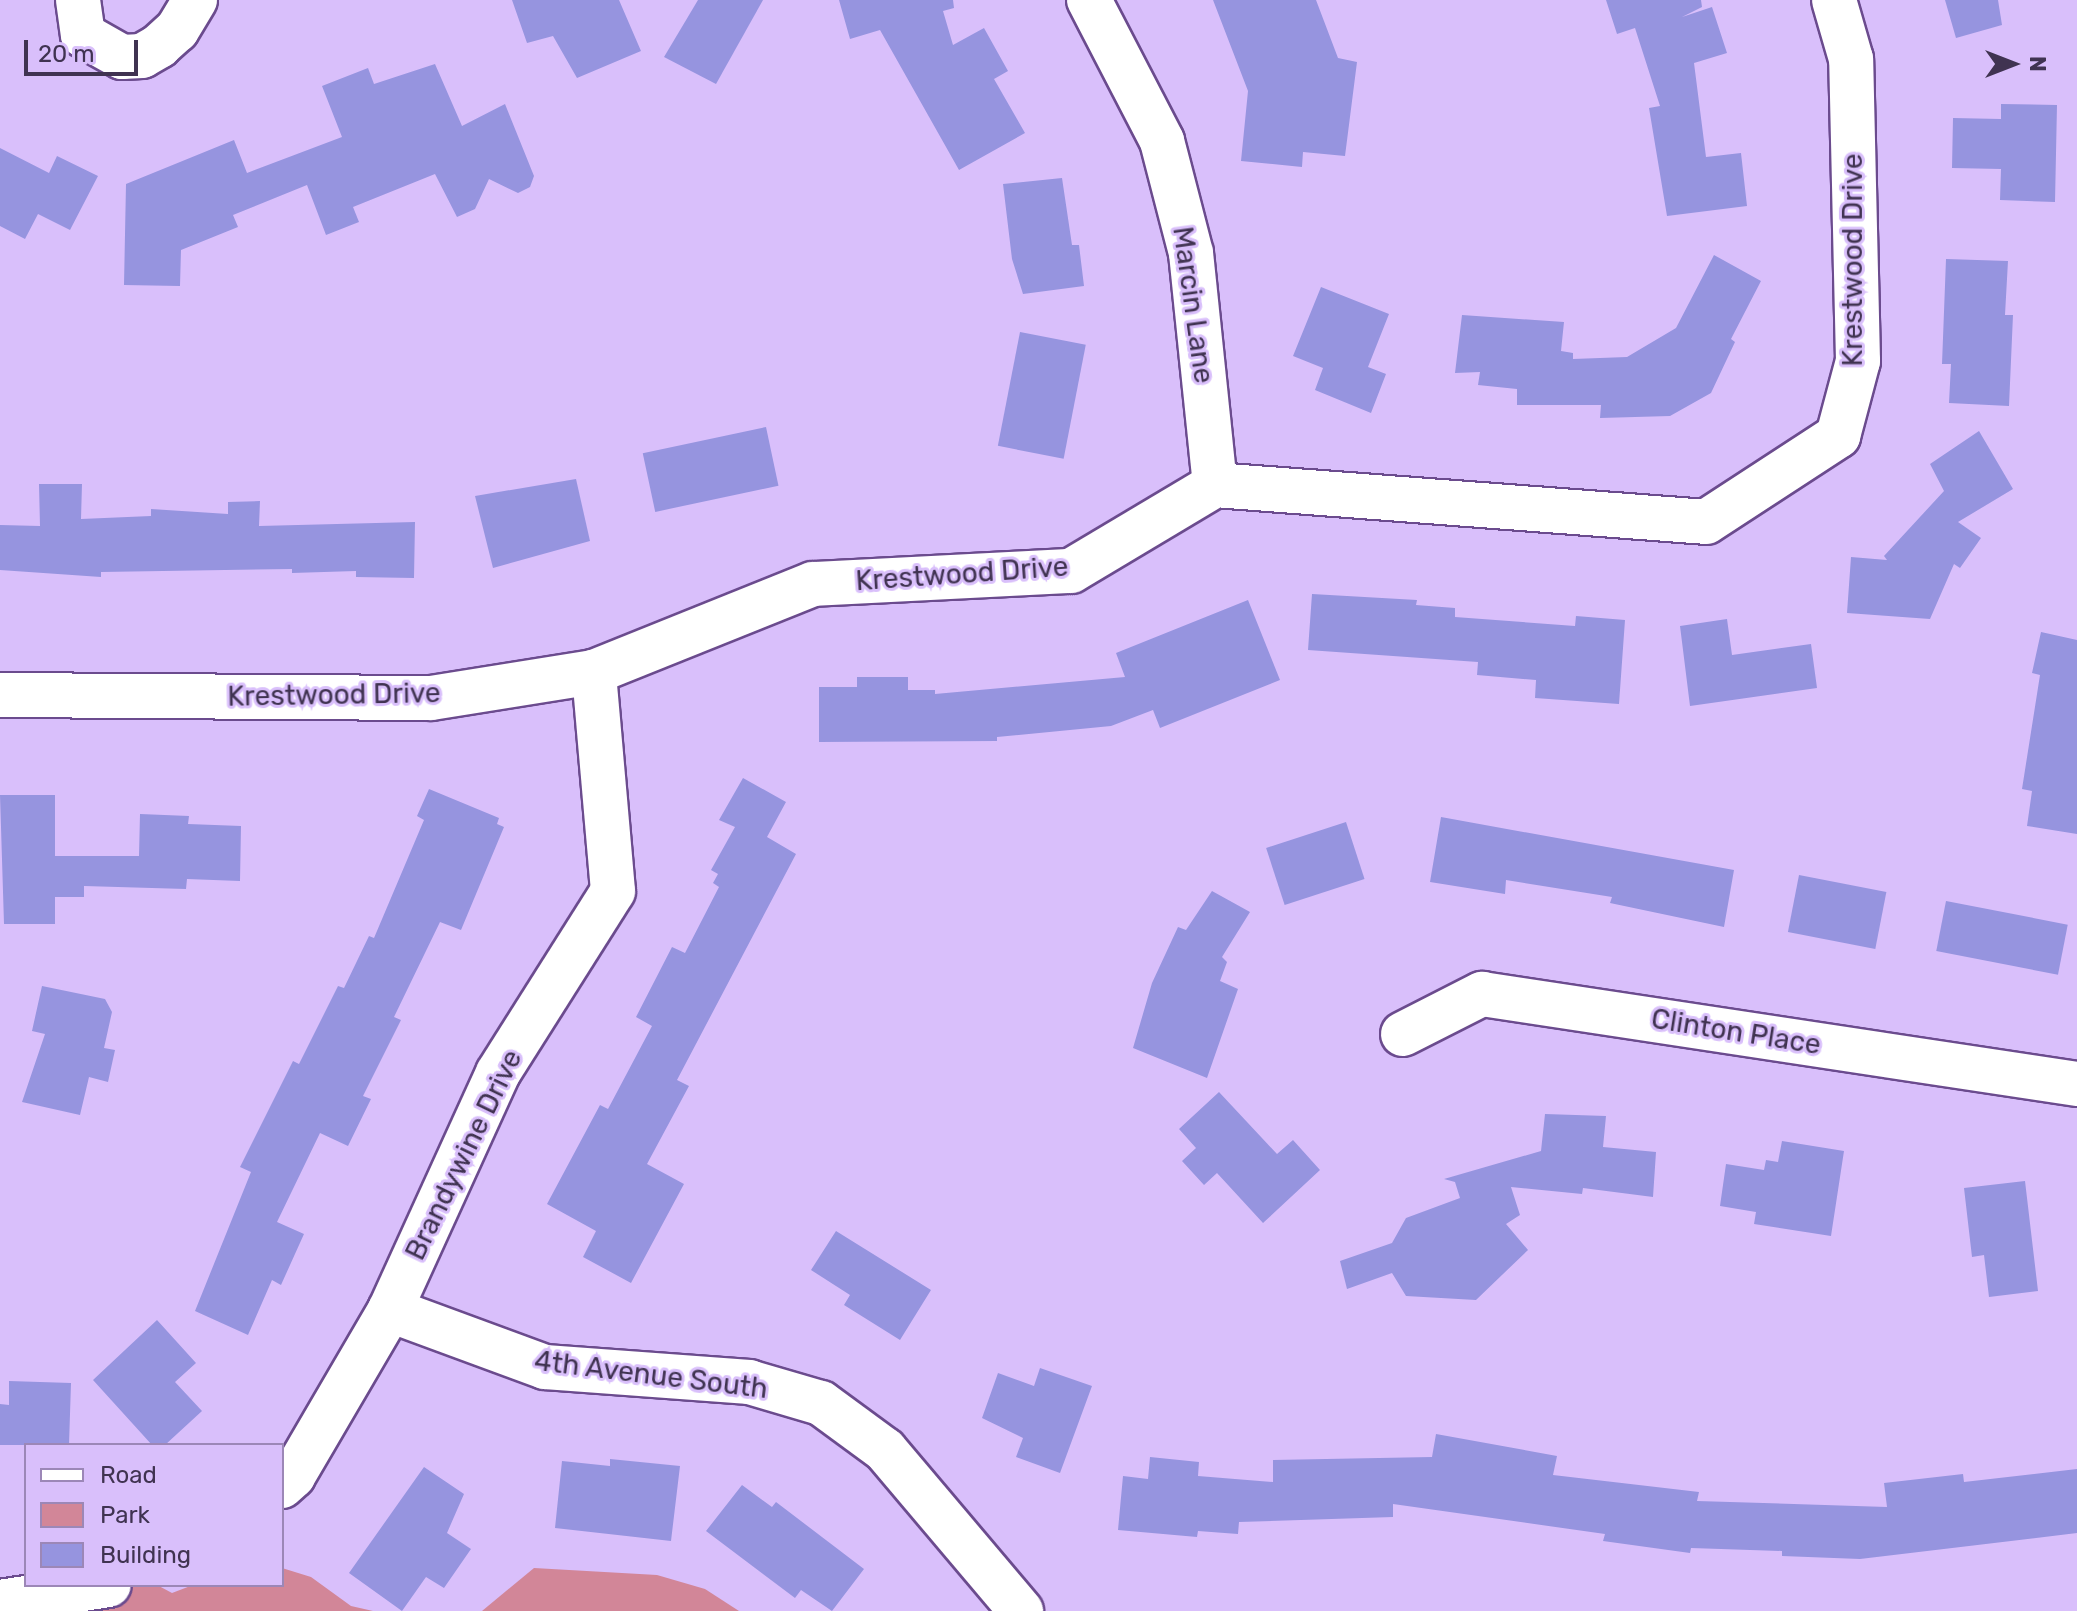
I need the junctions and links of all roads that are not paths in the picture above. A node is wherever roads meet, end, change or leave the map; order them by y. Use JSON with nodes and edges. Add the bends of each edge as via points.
{"nodes":[{"id":1,"x":78,"y":0,"type":"edge"},
{"id":2,"x":195,"y":0,"type":"edge"},
{"id":3,"x":1089,"y":0,"type":"edge"},
{"id":4,"x":1834,"y":0,"type":"edge"},
{"id":5,"x":1215,"y":485,"type":"junction"},
{"id":6,"x":594,"y":672,"type":"junction"},
{"id":7,"x":0,"y":695,"type":"edge"},
{"id":8,"x":1403,"y":1034,"type":"dead end"},
{"id":9,"x":2077,"y":1084,"type":"edge"},
{"id":10,"x":390,"y":1310,"type":"junction"},
{"id":11,"x":284,"y":1484,"type":"edge"},
{"id":12,"x":96,"y":1587,"type":"edge"},
{"id":13,"x":0,"y":1602,"type":"edge"},
{"id":14,"x":1021,"y":1611,"type":"edge"}],
"edges":[{"from":1,"to":2,"type":"street","via":[[83,35],[122,57],[142,56],[159,46],[177,30]]},
{"from":3,"to":5,"type":"street","name":"Marcin Lane","via":[[1162,141],[1184,225]]},
{"from":4,"to":5,"type":"street","name":"Krestwood Drive","via":[[1851,59],[1858,361],[1838,436],[1706,522]]},
{"from":5,"to":6,"type":"street","name":"Krestwood Drive","via":[[1071,571],[813,584]]},
{"from":6,"to":7,"type":"street","name":"Krestwood Drive","via":[[431,698]]},
{"from":6,"to":10,"type":"street","name":"Brandywine Drive","via":[[613,891],[498,1073]]},
{"from":8,"to":9,"type":"street","name":"Clinton Place","via":[[1482,994]]},
{"from":10,"to":11,"type":"street","name":"Brandywine Drive"},
{"from":10,"to":14,"type":"street","name":"4th Avenue South","via":[[545,1367],[749,1382],[821,1403],[885,1450]]},
{"from":12,"to":13,"type":"street"}]}
